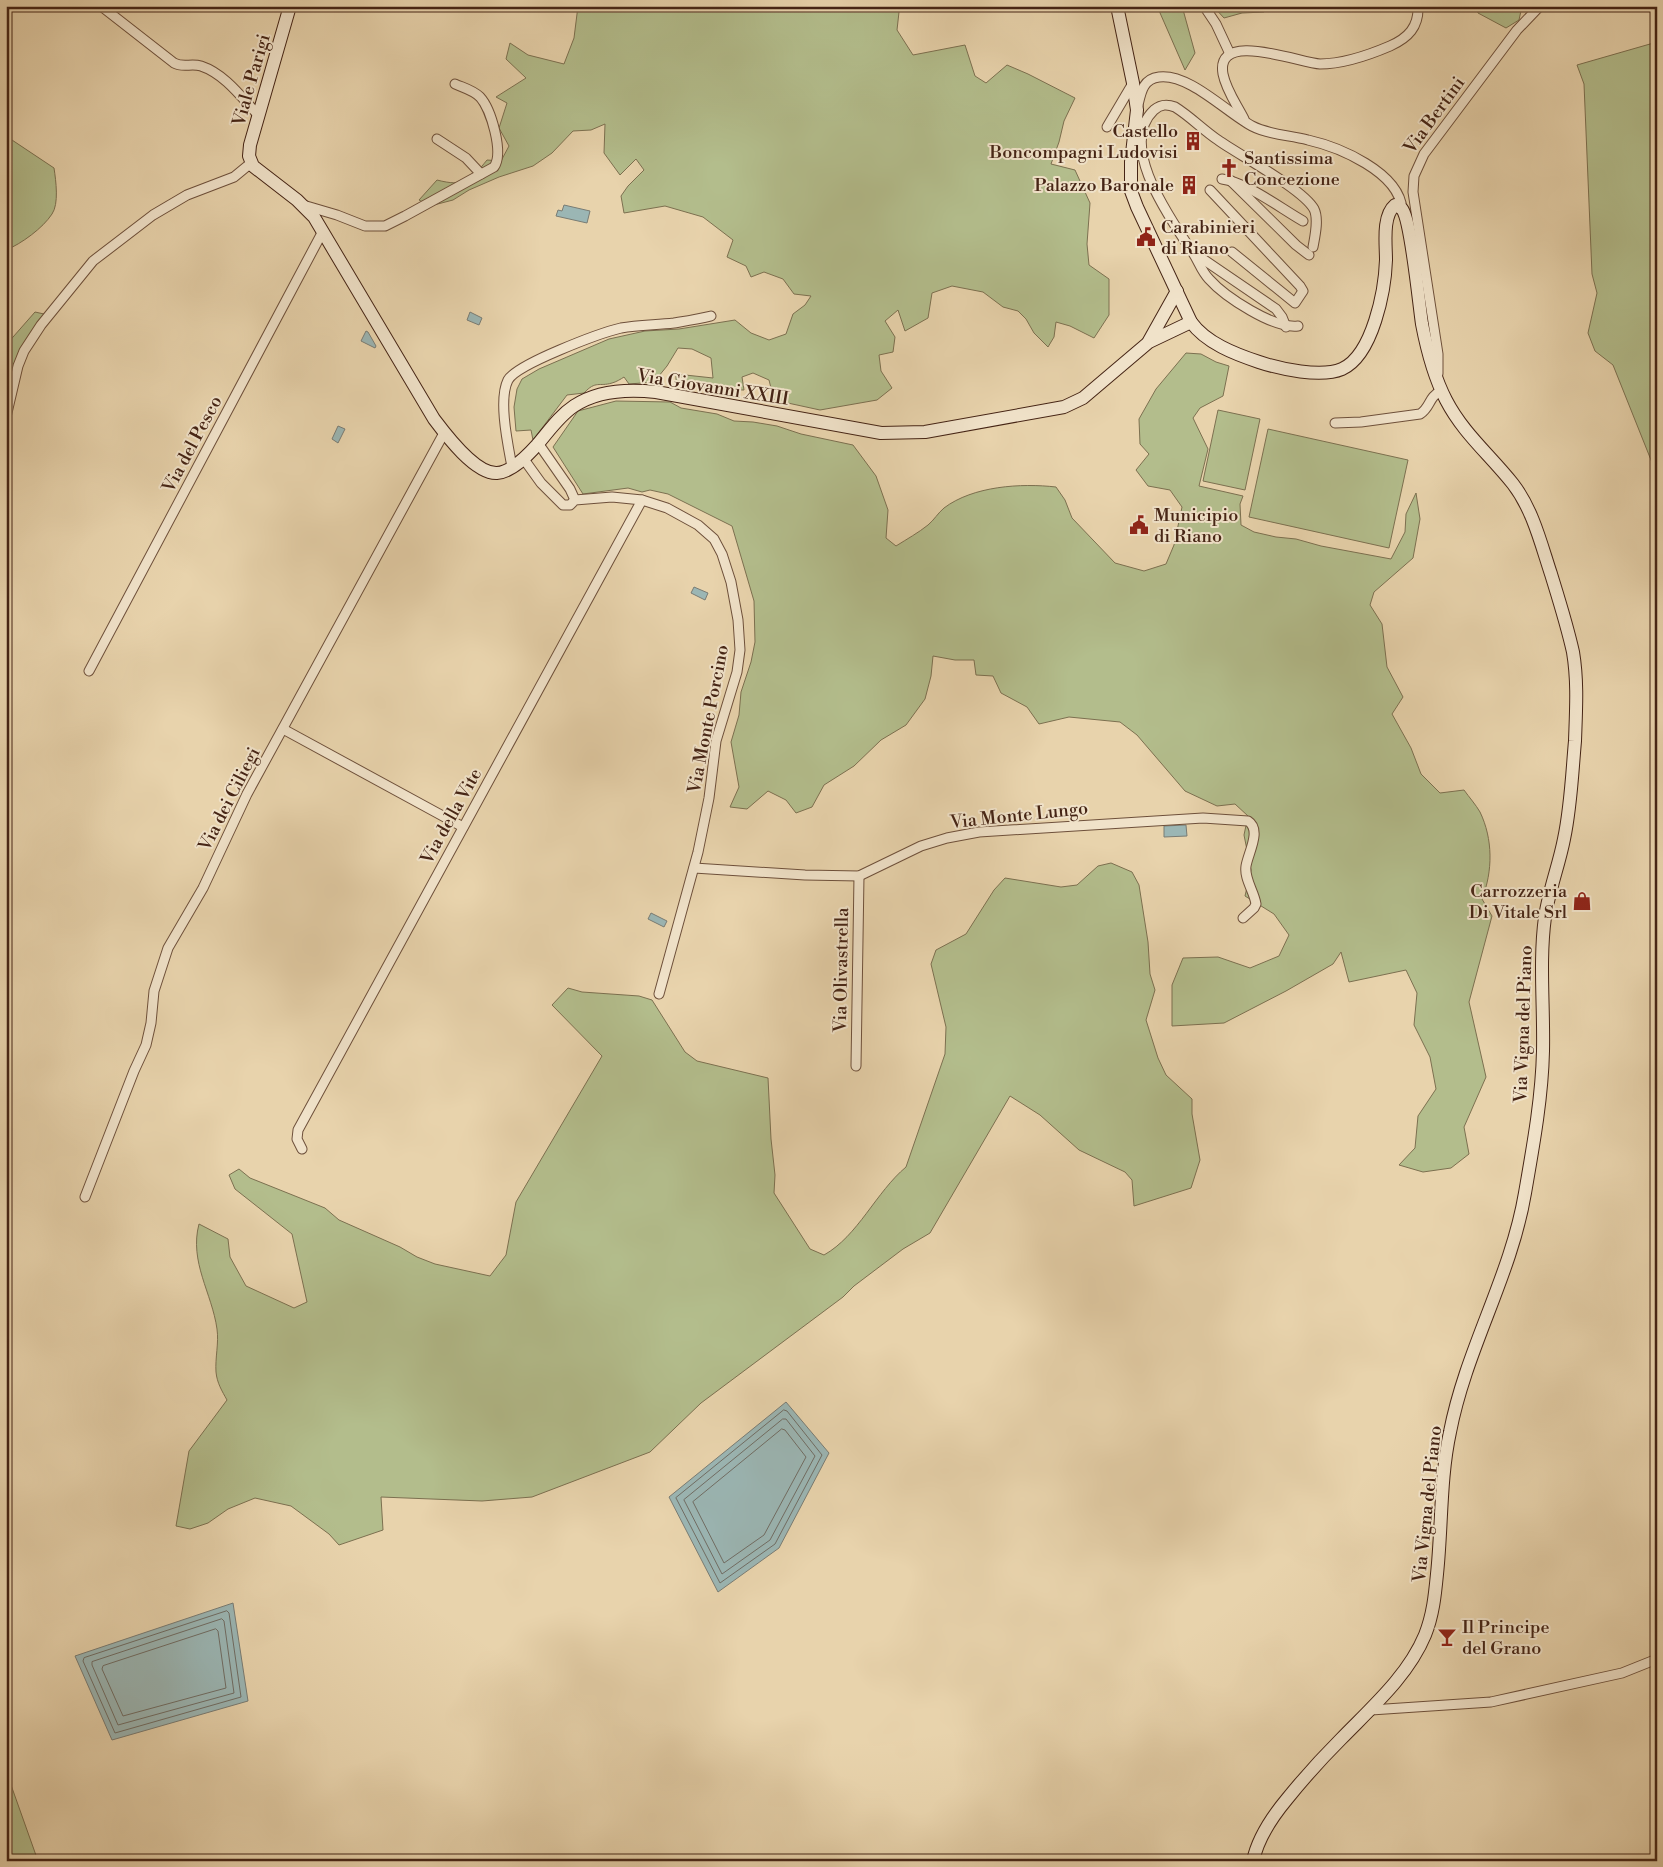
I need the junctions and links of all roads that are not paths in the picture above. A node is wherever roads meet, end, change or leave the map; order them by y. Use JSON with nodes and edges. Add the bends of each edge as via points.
{"nodes":[{"id":1,"x":101,"y":6,"type":"edge"},
{"id":2,"x":290,"y":6,"type":"edge"},
{"id":3,"x":1117,"y":6,"type":"edge"},
{"id":4,"x":1204,"y":6,"type":"edge"},
{"id":5,"x":1418,"y":6,"type":"edge"},
{"id":6,"x":1540,"y":6,"type":"edge"},
{"id":7,"x":1230,"y":54,"type":"junction"},
{"id":8,"x":1134,"y":83,"type":"junction"},
{"id":9,"x":455,"y":84,"type":"dead end"},
{"id":10,"x":1137,"y":110,"type":"junction"},
{"id":11,"x":259,"y":116,"type":"junction"},
{"id":12,"x":1246,"y":122,"type":"junction"},
{"id":13,"x":1107,"y":128,"type":"dead end"},
{"id":14,"x":437,"y":139,"type":"dead end"},
{"id":15,"x":1138,"y":141,"type":"junction"},
{"id":16,"x":251,"y":163,"type":"junction"},
{"id":17,"x":482,"y":174,"type":"junction"},
{"id":18,"x":1210,"y":190,"type":"dead end"},
{"id":19,"x":303,"y":205,"type":"junction"},
{"id":20,"x":1402,"y":209,"type":"junction"},
{"id":21,"x":1303,"y":222,"type":"dead end"},
{"id":22,"x":323,"y":231,"type":"junction"},
{"id":23,"x":1193,"y":252,"type":"junction"},
{"id":24,"x":1232,"y":252,"type":"dead end"},
{"id":25,"x":1177,"y":291,"type":"junction"},
{"id":26,"x":711,"y":316,"type":"dead end"},
{"id":27,"x":1191,"y":322,"type":"junction"},
{"id":28,"x":1298,"y":326,"type":"dead end"},
{"id":29,"x":1286,"y":327,"type":"junction"},
{"id":30,"x":1149,"y":342,"type":"junction"},
{"id":31,"x":1440,"y":386,"type":"junction"},
{"id":32,"x":6,"y":417,"type":"edge"},
{"id":33,"x":1336,"y":423,"type":"dead end"},
{"id":34,"x":444,"y":433,"type":"junction"},
{"id":35,"x":538,"y":443,"type":"junction"},
{"id":36,"x":523,"y":458,"type":"junction"},
{"id":37,"x":512,"y":467,"type":"junction"},
{"id":38,"x":575,"y":500,"type":"junction"},
{"id":39,"x":642,"y":500,"type":"junction"},
{"id":40,"x":88,"y":671,"type":"dead end"},
{"id":41,"x":283,"y":729,"type":"junction"},
{"id":42,"x":463,"y":827,"type":"junction"},
{"id":43,"x":694,"y":868,"type":"junction"},
{"id":44,"x":859,"y":876,"type":"junction"},
{"id":45,"x":1243,"y":918,"type":"dead end"},
{"id":46,"x":659,"y":994,"type":"dead end"},
{"id":47,"x":856,"y":1066,"type":"dead end"},
{"id":48,"x":302,"y":1149,"type":"dead end"},
{"id":49,"x":85,"y":1197,"type":"dead end"},
{"id":50,"x":1657,"y":1659,"type":"edge"},
{"id":51,"x":1370,"y":1710,"type":"junction"},
{"id":52,"x":1253,"y":1861,"type":"edge"}],
"edges":[{"from":1,"to":11,"type":"street","via":[[174,63],[197,65],[215,73]]},
{"from":2,"to":11,"type":"main road","name":"Viale Parigi"},
{"from":3,"to":8,"type":"main road"},
{"from":4,"to":7,"type":"street"},
{"from":5,"to":7,"type":"street","via":[[1416,24],[1406,37],[1380,50],[1349,59],[1317,64],[1252,51]]},
{"from":6,"to":31,"type":"street","name":"Via Bertini","via":[[1430,146],[1414,176],[1413,192]]},
{"from":7,"to":12,"type":"street","via":[[1225,60],[1223,74]]},
{"from":8,"to":10,"type":"main road"},
{"from":8,"to":13,"type":"street"},
{"from":9,"to":17,"type":"street","via":[[473,91],[482,100],[494,130],[497,162]]},
{"from":10,"to":12,"type":"street","via":[[1146,82],[1156,77],[1167,77],[1194,87]]},
{"from":10,"to":15,"type":"main road"},
{"from":11,"to":16,"type":"main road","name":"Viale Parigi","via":[[249,151]]},
{"from":12,"to":20,"type":"street","via":[[1270,132],[1317,142],[1354,157],[1389,183],[1400,199]]},
{"from":14,"to":17,"type":"street","via":[[463,156]]},
{"from":15,"to":21,"type":"street","via":[[1155,110],[1164,105],[1178,108],[1215,138],[1308,202],[1316,215],[1311,251],[1296,245],[1226,179]]},
{"from":15,"to":23,"type":"street","via":[[1158,197]]},
{"from":15,"to":25,"type":"main road","via":[[1130,182],[1132,194]]},
{"from":16,"to":19,"type":"main road","name":"Via Giovanni XXIII"},
{"from":16,"to":32,"type":"street","via":[[234,177],[187,195],[153,215],[93,261],[41,324],[24,351]]},
{"from":17,"to":19,"type":"street","via":[[389,224],[370,227]]},
{"from":18,"to":24,"type":"street","via":[[1303,291],[1295,303]]},
{"from":19,"to":22,"type":"main road","name":"Via Giovanni XXIII"},
{"from":20,"to":27,"type":"main road","via":[[1395,205],[1388,215],[1384,286],[1372,329],[1360,353],[1346,367],[1323,373],[1263,363],[1216,343]]},
{"from":20,"to":31,"type":"main road","name":"Via Vigna del Piano","via":[[1423,326]]},
{"from":22,"to":34,"type":"main road","name":"Via Giovanni XXIII"},
{"from":22,"to":40,"type":"street","name":"Via del Pesco"},
{"from":23,"to":29,"type":"street","via":[[1276,309]]},
{"from":23,"to":29,"type":"street","via":[[1213,283],[1256,314]]},
{"from":25,"to":27,"type":"main road"},
{"from":25,"to":30,"type":"main road","name":"Via Giovanni XXIII"},
{"from":26,"to":37,"type":"street","via":[[609,331],[534,361],[516,372],[507,383],[504,405]]},
{"from":27,"to":30,"type":"main road","name":"Via Giovanni XXIII"},
{"from":28,"to":29,"type":"street"},
{"from":30,"to":35,"type":"main road","name":"Via Giovanni XXIII","via":[[1087,395],[1069,406],[924,432],[873,432],[638,390],[610,393],[583,401],[560,418]]},
{"from":31,"to":33,"type":"street","via":[[1426,410],[1420,414]]},
{"from":31,"to":51,"type":"main road","name":"Via Vigna del Piano","via":[[1463,428],[1512,483],[1531,516],[1568,630],[1575,665],[1576,710],[1566,827],[1544,922],[1543,1064],[1525,1195],[1514,1239],[1475,1343],[1450,1429],[1431,1617],[1410,1662]]},
{"from":34,"to":37,"type":"main road","name":"Via Giovanni XXIII","via":[[486,471],[498,473]]},
{"from":34,"to":41,"type":"street","name":"Via dei Ciliegi"},
{"from":35,"to":36,"type":"main road","name":"Via Giovanni XXIII"},
{"from":35,"to":38,"type":"street"},
{"from":36,"to":37,"type":"main road","name":"Via Giovanni XXIII"},
{"from":36,"to":38,"type":"street","name":"Via Monte Porcino","via":[[559,502],[570,506]]},
{"from":38,"to":39,"type":"street","name":"Via Monte Porcino","via":[[612,497]]},
{"from":39,"to":42,"type":"street","name":"Via della Vite"},
{"from":39,"to":43,"type":"street","name":"Via Monte Porcino","via":[[676,512],[698,525],[714,540],[727,570],[738,620],[738,665],[716,741],[710,798]]},
{"from":41,"to":42,"type":"street"},
{"from":41,"to":49,"type":"street","name":"Via dei Ciliegi","via":[[247,794],[203,888],[168,948],[153,995],[146,1045]]},
{"from":42,"to":48,"type":"street","name":"Via della Vite","via":[[298,1130],[297,1139]]},
{"from":43,"to":44,"type":"street","name":"Via Monte Lungo"},
{"from":43,"to":46,"type":"street","name":"Via Monte Porcino"},
{"from":44,"to":45,"type":"street","name":"Via Monte Lungo","via":[[922,846],[979,832],[1203,818],[1248,821],[1254,832],[1246,872],[1256,904]]},
{"from":44,"to":47,"type":"street","name":"Via Olivastrella"},
{"from":50,"to":51,"type":"street","via":[[1622,1673],[1491,1702]]},
{"from":51,"to":52,"type":"main road","name":"Via Vigna del Piano","via":[[1281,1806],[1259,1841]]}]}
